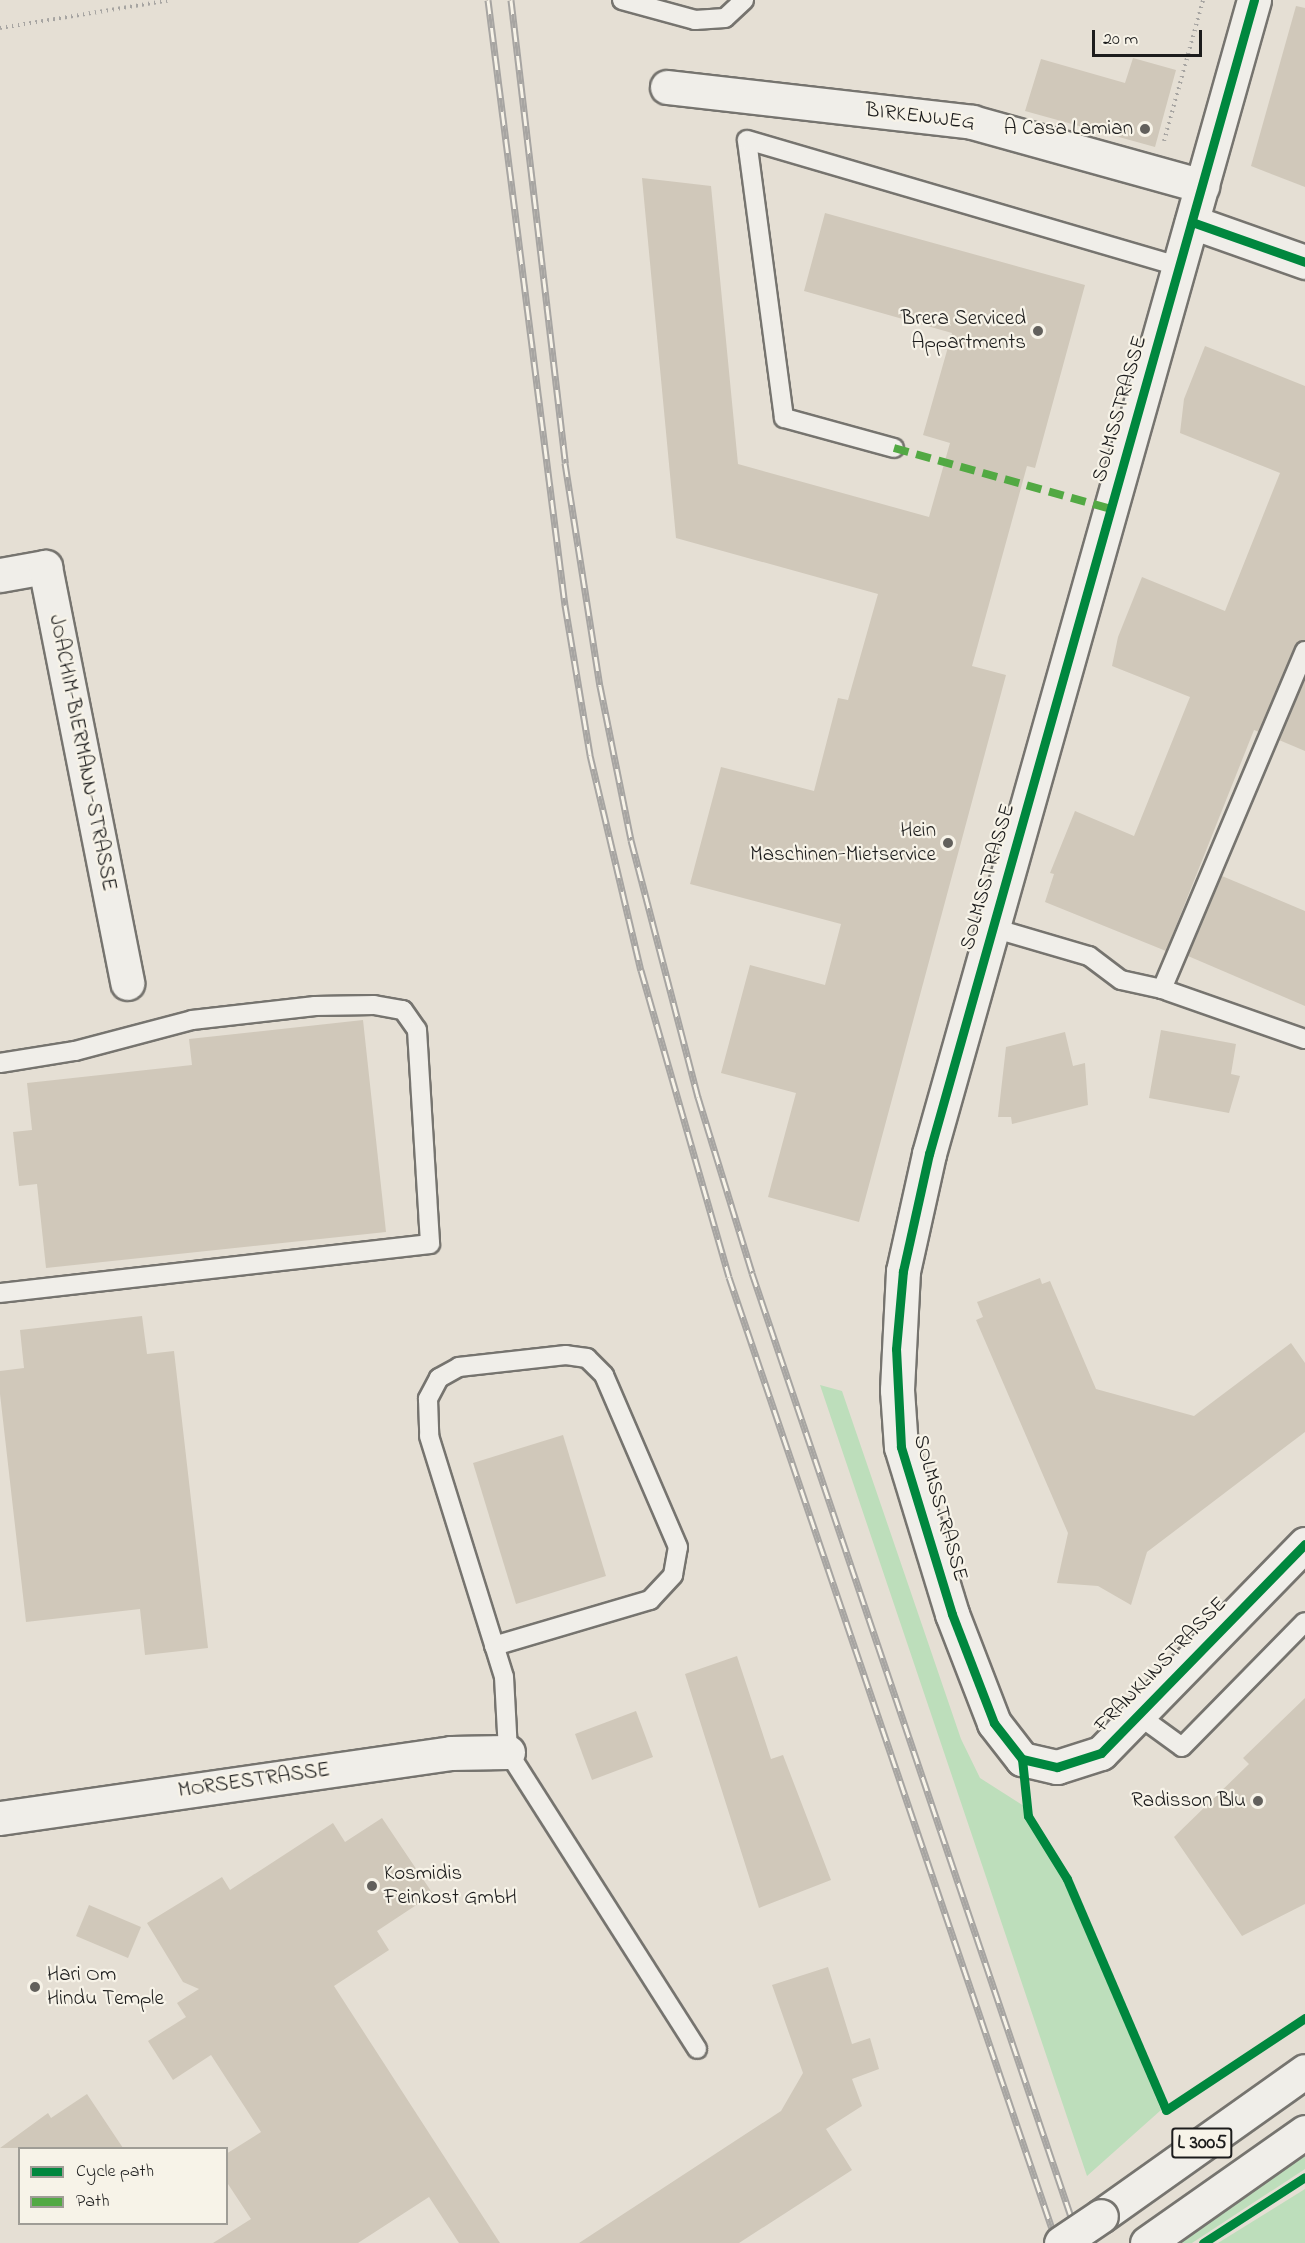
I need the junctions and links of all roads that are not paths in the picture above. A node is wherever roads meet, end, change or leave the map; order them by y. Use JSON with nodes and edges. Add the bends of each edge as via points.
{"nodes":[{"id":1,"x":622,"y":0,"type":"edge"},
{"id":2,"x":744,"y":0,"type":"edge"},
{"id":3,"x":1254,"y":0,"type":"edge"},
{"id":4,"x":667,"y":87,"type":"dead end"},
{"id":5,"x":1202,"y":186,"type":"junction"},
{"id":6,"x":1192,"y":222,"type":"junction"},
{"id":7,"x":1305,"y":262,"type":"edge"},
{"id":8,"x":1179,"y":266,"type":"junction"},
{"id":9,"x":894,"y":448,"type":"dead end"},
{"id":10,"x":0,"y":575,"type":"edge"},
{"id":11,"x":1305,"y":651,"type":"edge"},
{"id":12,"x":993,"y":928,"type":"junction"},
{"id":13,"x":127,"y":983,"type":"dead end"},
{"id":14,"x":1162,"y":989,"type":"junction"},
{"id":15,"x":1305,"y":1039,"type":"edge"},
{"id":16,"x":0,"y":1063,"type":"edge"},
{"id":17,"x":0,"y":1293,"type":"edge"},
{"id":18,"x":1305,"y":1544,"type":"edge"},
{"id":19,"x":1305,"y":1622,"type":"edge"},
{"id":20,"x":494,"y":1646,"type":"junction"},
{"id":21,"x":1138,"y":1715,"type":"junction"},
{"id":22,"x":508,"y":1752,"type":"junction"},
{"id":23,"x":1022,"y":1759,"type":"joint"},
{"id":24,"x":0,"y":1818,"type":"edge"},
{"id":25,"x":697,"y":2049,"type":"dead end"},
{"id":26,"x":1305,"y":2071,"type":"edge"},
{"id":27,"x":1305,"y":2132,"type":"edge"},
{"id":28,"x":1061,"y":2243,"type":"edge"},
{"id":29,"x":1147,"y":2243,"type":"edge"}],
"edges":[{"from":1,"to":2,"type":"lane","via":[[695,20],[725,18]]},
{"from":3,"to":5,"type":"street","name":"SOLMSSTRASSE"},
{"from":4,"to":5,"type":"street","name":"BIRKENWEG","via":[[972,122]]},
{"from":5,"to":6,"type":"street","name":"SOLMSSTRASSE"},
{"from":6,"to":7,"type":"street"},
{"from":6,"to":8,"type":"street","name":"SOLMSSTRASSE"},
{"from":8,"to":9,"type":"lane","via":[[747,140],[784,418]]},
{"from":8,"to":12,"type":"street","name":"SOLMSSTRASSE"},
{"from":10,"to":13,"type":"street","name":"JOACHIM-BIERMANN-STRASSE","via":[[45,567]]},
{"from":11,"to":14,"type":"lane"},
{"from":12,"to":14,"type":"lane","via":[[1089,956],[1122,980]]},
{"from":12,"to":23,"type":"street","name":"SOLMSSTRASSE","via":[[929,1154],[903,1271],[897,1390],[901,1447],[952,1614],[994,1723]]},
{"from":14,"to":15,"type":"lane"},
{"from":16,"to":17,"type":"lane","via":[[75,1051],[192,1020],[315,1006],[374,1005],[403,1010],[417,1030],[430,1244]]},
{"from":18,"to":21,"type":"street","name":"FRANKLINSTRASSE"},
{"from":19,"to":21,"type":"lane","via":[[1182,1747]]},
{"from":20,"to":20,"type":"lane","via":[[429,1436],[428,1399],[439,1378],[459,1367],[566,1356],[587,1358],[604,1375],[678,1547],[674,1575],[650,1600]]},
{"from":20,"to":22,"type":"lane","via":[[504,1677]]},
{"from":21,"to":23,"type":"street","name":"FRANKLINSTRASSE","via":[[1101,1753],[1079,1763],[1057,1767]]},
{"from":22,"to":24,"type":"street","name":"MORSESTRASSE","via":[[451,1753]]},
{"from":22,"to":25,"type":"lane"},
{"from":26,"to":28,"type":"street","number":"L 3005","bridge":true},
{"from":27,"to":29,"type":"street","number":"L 3005"}]}
